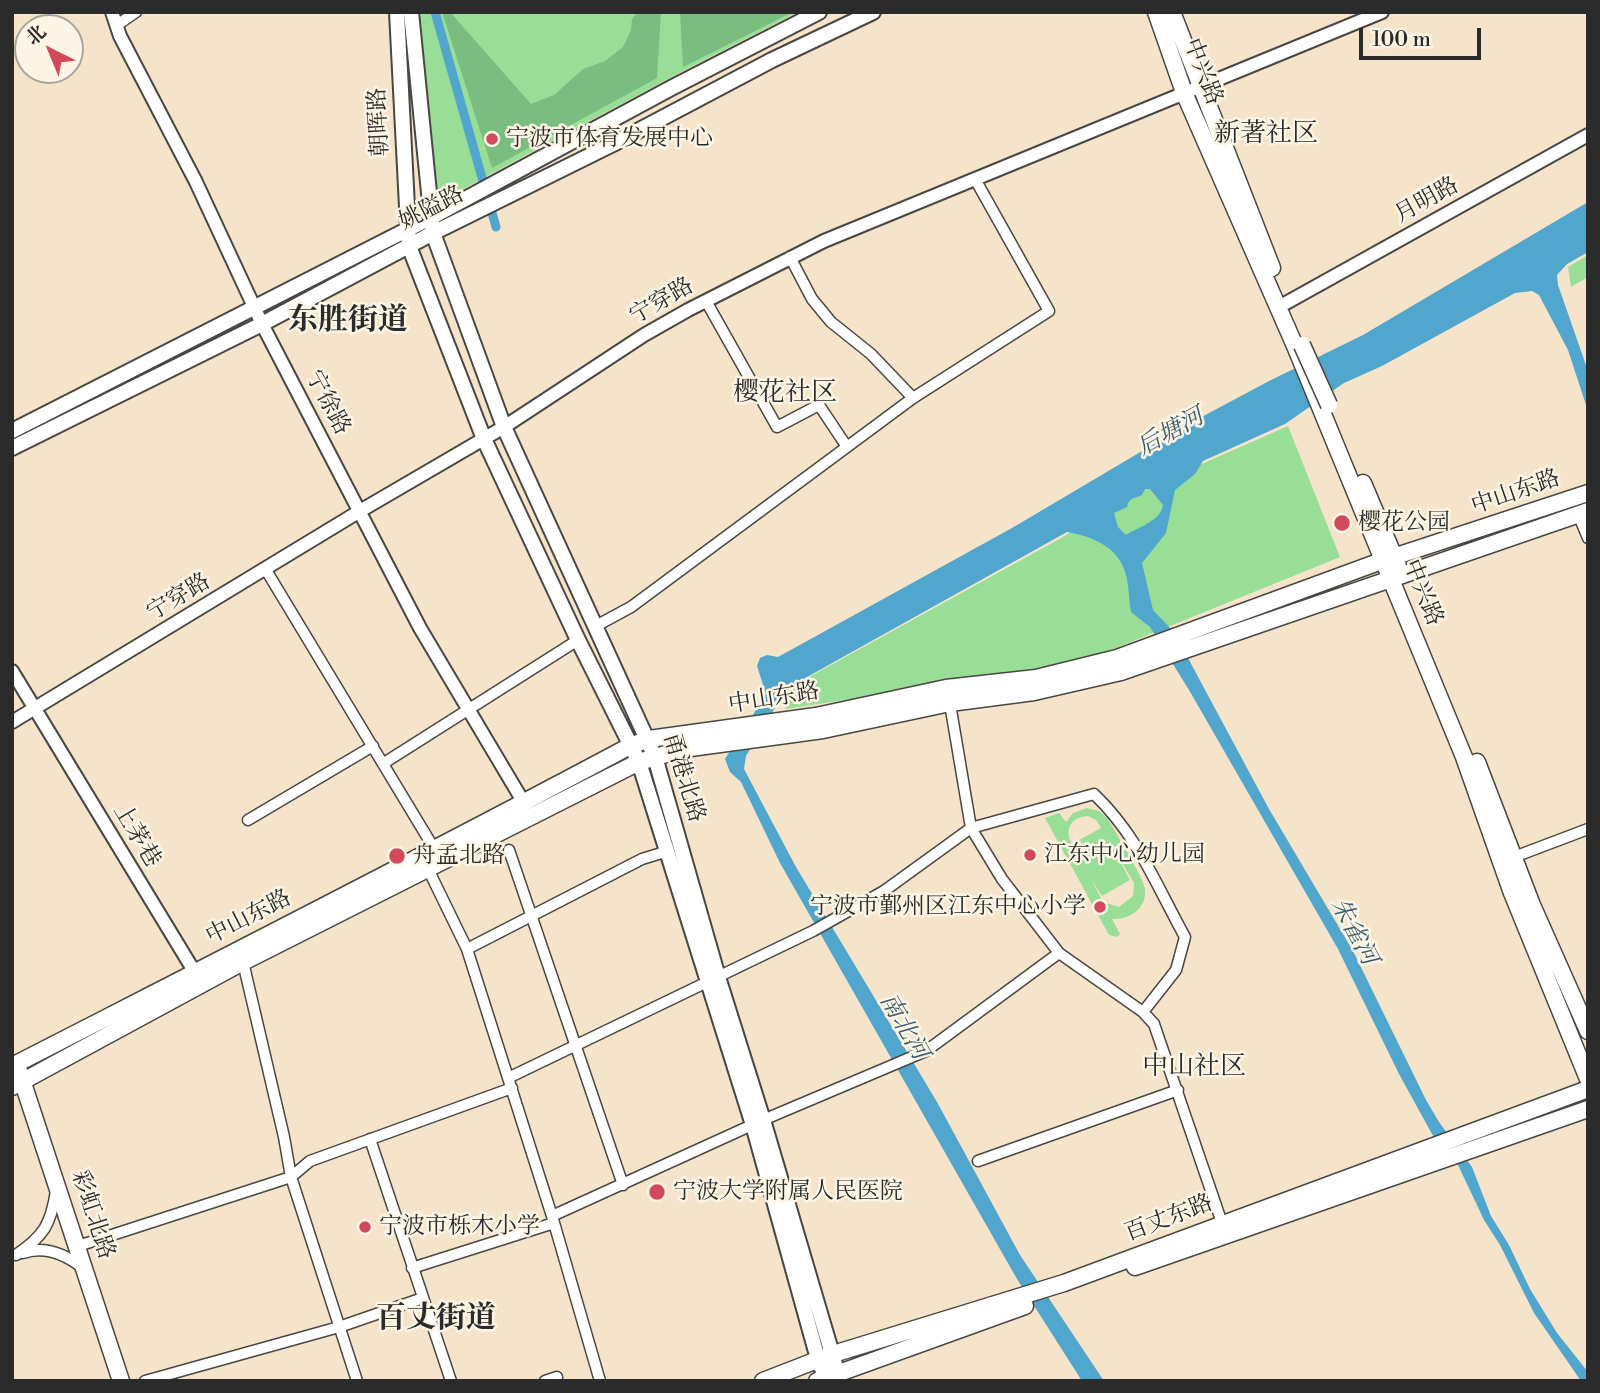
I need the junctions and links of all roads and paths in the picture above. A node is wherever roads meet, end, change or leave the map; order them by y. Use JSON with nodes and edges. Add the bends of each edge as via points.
{"nodes":[{"id":1,"x":136,"y":12,"type":"edge"},
{"id":2,"x":397,"y":12,"type":"edge"},
{"id":3,"x":411,"y":12,"type":"edge"},
{"id":4,"x":819,"y":12,"type":"edge"},
{"id":5,"x":873,"y":12,"type":"edge"},
{"id":6,"x":1156,"y":12,"type":"edge"},
{"id":7,"x":1172,"y":12,"type":"edge"},
{"id":8,"x":1382,"y":12,"type":"edge"},
{"id":9,"x":114,"y":19,"type":"edge"},
{"id":10,"x":1200,"y":88,"type":"junction"},
{"id":11,"x":1185,"y":95,"type":"junction"},
{"id":12,"x":1588,"y":135,"type":"edge"},
{"id":13,"x":975,"y":180,"type":"junction"},
{"id":14,"x":430,"y":218,"type":"junction"},
{"id":15,"x":407,"y":229,"type":"junction"},
{"id":16,"x":433,"y":233,"type":"junction"},
{"id":17,"x":409,"y":246,"type":"junction"},
{"id":18,"x":790,"y":257,"type":"junction"},
{"id":19,"x":706,"y":300,"type":"junction"},
{"id":20,"x":1286,"y":303,"type":"junction"},
{"id":21,"x":254,"y":308,"type":"junction"},
{"id":22,"x":262,"y":324,"type":"junction"},
{"id":23,"x":1299,"y":345,"type":"junction"},
{"id":24,"x":913,"y":398,"type":"junction"},
{"id":25,"x":504,"y":427,"type":"junction"},
{"id":26,"x":12,"y":431,"type":"edge"},
{"id":27,"x":484,"y":439,"type":"junction"},
{"id":28,"x":847,"y":447,"type":"junction"},
{"id":29,"x":12,"y":448,"type":"edge"},
{"id":30,"x":1588,"y":493,"type":"edge"},
{"id":31,"x":360,"y":511,"type":"junction"},
{"id":32,"x":1583,"y":513,"type":"edge"},
{"id":33,"x":1588,"y":538,"type":"edge"},
{"id":34,"x":1390,"y":559,"type":"junction"},
{"id":35,"x":266,"y":570,"type":"junction"},
{"id":36,"x":1396,"y":577,"type":"junction"},
{"id":37,"x":594,"y":627,"type":"junction"},
{"id":38,"x":579,"y":640,"type":"junction"},
{"id":39,"x":1157,"y":652,"type":"junction"},
{"id":40,"x":12,"y":671,"type":"edge"},
{"id":41,"x":948,"y":695,"type":"junction"},
{"id":42,"x":35,"y":709,"type":"junction"},
{"id":43,"x":469,"y":709,"type":"junction"},
{"id":44,"x":12,"y":722,"type":"edge"},
{"id":45,"x":649,"y":739,"type":"junction"},
{"id":46,"x":373,"y":746,"type":"junction"},
{"id":47,"x":631,"y":746,"type":"junction"},
{"id":48,"x":647,"y":759,"type":"junction"},
{"id":49,"x":384,"y":763,"type":"junction"},
{"id":50,"x":524,"y":803,"type":"junction"},
{"id":51,"x":248,"y":820,"type":"dead end"},
{"id":52,"x":971,"y":828,"type":"junction"},
{"id":53,"x":1588,"y":829,"type":"edge"},
{"id":54,"x":435,"y":850,"type":"junction"},
{"id":55,"x":509,"y":850,"type":"dead end"},
{"id":56,"x":668,"y":851,"type":"junction"},
{"id":57,"x":1514,"y":857,"type":"junction"},
{"id":58,"x":428,"y":869,"type":"junction"},
{"id":59,"x":531,"y":916,"type":"junction"},
{"id":60,"x":467,"y":949,"type":"junction"},
{"id":61,"x":1059,"y":953,"type":"junction"},
{"id":62,"x":243,"y":962,"type":"junction"},
{"id":63,"x":196,"y":978,"type":"junction"},
{"id":64,"x":713,"y":980,"type":"junction"},
{"id":65,"x":1143,"y":1012,"type":"junction"},
{"id":66,"x":1588,"y":1031,"type":"edge"},
{"id":67,"x":576,"y":1046,"type":"junction"},
{"id":68,"x":14,"y":1065,"type":"edge"},
{"id":69,"x":1588,"y":1079,"type":"edge"},
{"id":70,"x":510,"y":1083,"type":"junction"},
{"id":71,"x":18,"y":1084,"type":"edge"},
{"id":72,"x":1588,"y":1089,"type":"edge"},
{"id":73,"x":1178,"y":1090,"type":"junction"},
{"id":74,"x":1588,"y":1109,"type":"edge"},
{"id":75,"x":758,"y":1122,"type":"junction"},
{"id":76,"x":370,"y":1139,"type":"junction"},
{"id":77,"x":1433,"y":1155,"type":"junction"},
{"id":78,"x":978,"y":1161,"type":"dead end"},
{"id":79,"x":291,"y":1177,"type":"junction"},
{"id":80,"x":57,"y":1182,"type":"junction"},
{"id":81,"x":623,"y":1185,"type":"junction"},
{"id":82,"x":553,"y":1220,"type":"junction"},
{"id":83,"x":1222,"y":1223,"type":"junction"},
{"id":84,"x":78,"y":1246,"type":"junction"},
{"id":85,"x":14,"y":1256,"type":"edge"},
{"id":86,"x":412,"y":1268,"type":"junction"},
{"id":87,"x":86,"y":1271,"type":"junction"},
{"id":88,"x":1061,"y":1288,"type":"junction"},
{"id":89,"x":423,"y":1298,"type":"junction"},
{"id":90,"x":1016,"y":1303,"type":"junction"},
{"id":91,"x":339,"y":1327,"type":"junction"},
{"id":92,"x":825,"y":1357,"type":"junction"},
{"id":93,"x":557,"y":1377,"type":"dead end"},
{"id":94,"x":829,"y":1378,"type":"edge"},
{"id":95,"x":121,"y":1381,"type":"edge"},
{"id":96,"x":145,"y":1381,"type":"edge"},
{"id":97,"x":357,"y":1381,"type":"edge"},
{"id":98,"x":451,"y":1381,"type":"edge"},
{"id":99,"x":545,"y":1381,"type":"edge"},
{"id":100,"x":600,"y":1381,"type":"edge"},
{"id":101,"x":763,"y":1381,"type":"edge"}],
"edges":[{"from":1,"to":9,"type":"street"},
{"from":2,"to":15,"type":"main road","name":"朝晖路"},
{"from":3,"to":14,"type":"main road","name":"朝晖路"},
{"from":4,"to":14,"type":"main road","name":"姚隘路"},
{"from":5,"to":16,"type":"main road","name":"姚隘路"},
{"from":6,"to":11,"type":"main road","name":"中兴路"},
{"from":7,"to":10,"type":"main road","name":"中兴路"},
{"from":8,"to":10,"type":"street","name":"宁穿路"},
{"from":9,"to":21,"type":"street","name":"宁徐路"},
{"from":10,"to":11,"type":"street","name":"宁穿路"},
{"from":10,"to":20,"type":"main road","name":"中兴路"},
{"from":11,"to":13,"type":"street","name":"宁穿路"},
{"from":11,"to":23,"type":"main road","name":"中兴路"},
{"from":12,"to":20,"type":"street","name":"月明路"},
{"from":13,"to":18,"type":"street","name":"宁穿路"},
{"from":13,"to":24,"type":"street","via":[[1049,311]]},
{"from":14,"to":15,"type":"main road","name":"姚隘路"},
{"from":14,"to":16,"type":"main road","name":"甬港北路"},
{"from":15,"to":17,"type":"main road","name":"甬港北路"},
{"from":15,"to":21,"type":"main road","name":"姚隘路"},
{"from":16,"to":17,"type":"main road","name":"姚隘路"},
{"from":16,"to":25,"type":"main road","name":"甬港北路"},
{"from":17,"to":22,"type":"main road","name":"姚隘路"},
{"from":17,"to":27,"type":"main road","name":"甬港北路"},
{"from":18,"to":19,"type":"street","name":"宁穿路"},
{"from":18,"to":24,"type":"street","via":[[812,299],[831,322]]},
{"from":19,"to":25,"type":"street","name":"宁穿路"},
{"from":19,"to":28,"type":"street","via":[[777,427],[819,405]]},
{"from":20,"to":23,"type":"main road","name":"中兴路"},
{"from":21,"to":22,"type":"street","name":"宁徐路"},
{"from":21,"to":26,"type":"main road","name":"姚隘路"},
{"from":22,"to":29,"type":"main road","name":"姚隘路"},
{"from":22,"to":31,"type":"street","name":"宁徐路"},
{"from":23,"to":34,"type":"main road","name":"中兴路","bridge":true},
{"from":24,"to":28,"type":"street"},
{"from":25,"to":27,"type":"street","name":"宁穿路"},
{"from":25,"to":37,"type":"main road","name":"甬港北路"},
{"from":27,"to":31,"type":"street","name":"宁穿路"},
{"from":27,"to":38,"type":"main road","name":"甬港北路"},
{"from":28,"to":37,"type":"street","via":[[631,607]]},
{"from":30,"to":34,"type":"main road","name":"中山东路"},
{"from":31,"to":35,"type":"street","name":"宁穿路"},
{"from":31,"to":43,"type":"street","name":"宁徐路","via":[[420,628]]},
{"from":32,"to":33,"type":"street"},
{"from":32,"to":36,"type":"main road","name":"中山东路"},
{"from":34,"to":36,"type":"main road","name":"中兴路"},
{"from":34,"to":39,"type":"main road","name":"中山东路","via":[[1189,631]]},
{"from":35,"to":42,"type":"street","name":"宁穿路"},
{"from":35,"to":46,"type":"street"},
{"from":36,"to":39,"type":"main road","name":"中山东路","via":[[1198,646]]},
{"from":36,"to":57,"type":"main road","name":"中兴路"},
{"from":36,"to":69,"type":"main road","name":"中兴路","via":[[1512,893]]},
{"from":37,"to":45,"type":"main road","name":"甬港北路"},
{"from":38,"to":43,"type":"street"},
{"from":38,"to":47,"type":"main road","name":"甬港北路"},
{"from":39,"to":41,"type":"main road","name":"中山东路"},
{"from":40,"to":42,"type":"street","name":"上茅巷"},
{"from":41,"to":45,"type":"main road","name":"中山东路"},
{"from":41,"to":48,"type":"main road","name":"中山东路","via":[[823,730],[683,749]]},
{"from":41,"to":52,"type":"street"},
{"from":42,"to":44,"type":"street","name":"宁穿路"},
{"from":42,"to":63,"type":"street","name":"上茅巷"},
{"from":43,"to":49,"type":"street"},
{"from":43,"to":50,"type":"street","name":"宁徐路"},
{"from":45,"to":47,"type":"main road","name":"中山东路"},
{"from":45,"to":48,"type":"main road","name":"甬港北路"},
{"from":46,"to":49,"type":"street"},
{"from":46,"to":51,"type":"street"},
{"from":47,"to":48,"type":"main road","name":"甬港北路"},
{"from":47,"to":50,"type":"main road","name":"中山东路"},
{"from":48,"to":56,"type":"main road","name":"甬港北路"},
{"from":48,"to":58,"type":"main road","name":"中山东路"},
{"from":48,"to":64,"type":"main road","name":"甬港北路"},
{"from":49,"to":54,"type":"street"},
{"from":50,"to":54,"type":"main road","name":"中山东路"},
{"from":52,"to":61,"type":"street","via":[[1002,879]]},
{"from":52,"to":64,"type":"street","via":[[884,891]]},
{"from":52,"to":65,"type":"street","via":[[1094,794],[1117,816],[1185,937],[1177,970]]},
{"from":53,"to":57,"type":"street"},
{"from":54,"to":63,"type":"main road","name":"中山东路"},
{"from":55,"to":59,"type":"street"},
{"from":56,"to":59,"type":"street","via":[[642,859]]},
{"from":56,"to":64,"type":"main road","name":"甬港北路"},
{"from":57,"to":66,"type":"main road","name":"中兴路"},
{"from":58,"to":60,"type":"street"},
{"from":58,"to":62,"type":"main road","name":"中山东路"},
{"from":59,"to":60,"type":"street"},
{"from":59,"to":67,"type":"street"},
{"from":60,"to":70,"type":"street"},
{"from":61,"to":65,"type":"street"},
{"from":61,"to":75,"type":"street","via":[[926,1051]]},
{"from":62,"to":63,"type":"main road","name":"中山东路"},
{"from":62,"to":79,"type":"street"},
{"from":63,"to":68,"type":"main road","name":"中山东路"},
{"from":63,"to":71,"type":"main road","name":"中山东路"},
{"from":64,"to":67,"type":"street"},
{"from":64,"to":75,"type":"main road","name":"甬港北路"},
{"from":65,"to":73,"type":"street","via":[[1154,1024]]},
{"from":67,"to":70,"type":"street"},
{"from":67,"to":81,"type":"street"},
{"from":68,"to":71,"type":"main road","name":"彩虹北路"},
{"from":70,"to":76,"type":"street"},
{"from":70,"to":82,"type":"street"},
{"from":71,"to":80,"type":"main road","name":"彩虹北路"},
{"from":72,"to":77,"type":"main road","name":"百丈东路","via":[[1463,1135]]},
{"from":73,"to":78,"type":"street"},
{"from":73,"to":83,"type":"street"},
{"from":74,"to":77,"type":"main road","name":"百丈东路","via":[[1473,1149]]},
{"from":75,"to":81,"type":"street"},
{"from":75,"to":92,"type":"main road","name":"甬港北路"},
{"from":76,"to":79,"type":"street","via":[[310,1161]]},
{"from":76,"to":86,"type":"street"},
{"from":77,"to":83,"type":"main road","name":"百丈东路"},
{"from":77,"to":88,"type":"main road","name":"百丈东路"},
{"from":79,"to":84,"type":"street"},
{"from":79,"to":91,"type":"street"},
{"from":80,"to":84,"type":"main road","name":"彩虹北路"},
{"from":80,"to":85,"type":"street","via":[[42,1235]]},
{"from":81,"to":82,"type":"street"},
{"from":82,"to":86,"type":"street"},
{"from":82,"to":100,"type":"street"},
{"from":83,"to":88,"type":"main road","name":"百丈东路"},
{"from":84,"to":87,"type":"main road","name":"彩虹北路"},
{"from":85,"to":87,"type":"street","via":[[46,1250]]},
{"from":86,"to":89,"type":"street"},
{"from":87,"to":95,"type":"main road","name":"彩虹北路"},
{"from":88,"to":90,"type":"main road","name":"百丈东路"},
{"from":89,"to":91,"type":"street"},
{"from":89,"to":98,"type":"street"},
{"from":90,"to":92,"type":"main road","name":"百丈东路"},
{"from":90,"to":94,"type":"main road","name":"百丈东路"},
{"from":91,"to":96,"type":"street"},
{"from":91,"to":97,"type":"street"},
{"from":92,"to":94,"type":"main road","name":"甬港北路"},
{"from":92,"to":101,"type":"main road","name":"百丈东路"},
{"from":93,"to":99,"type":"street"}]}
